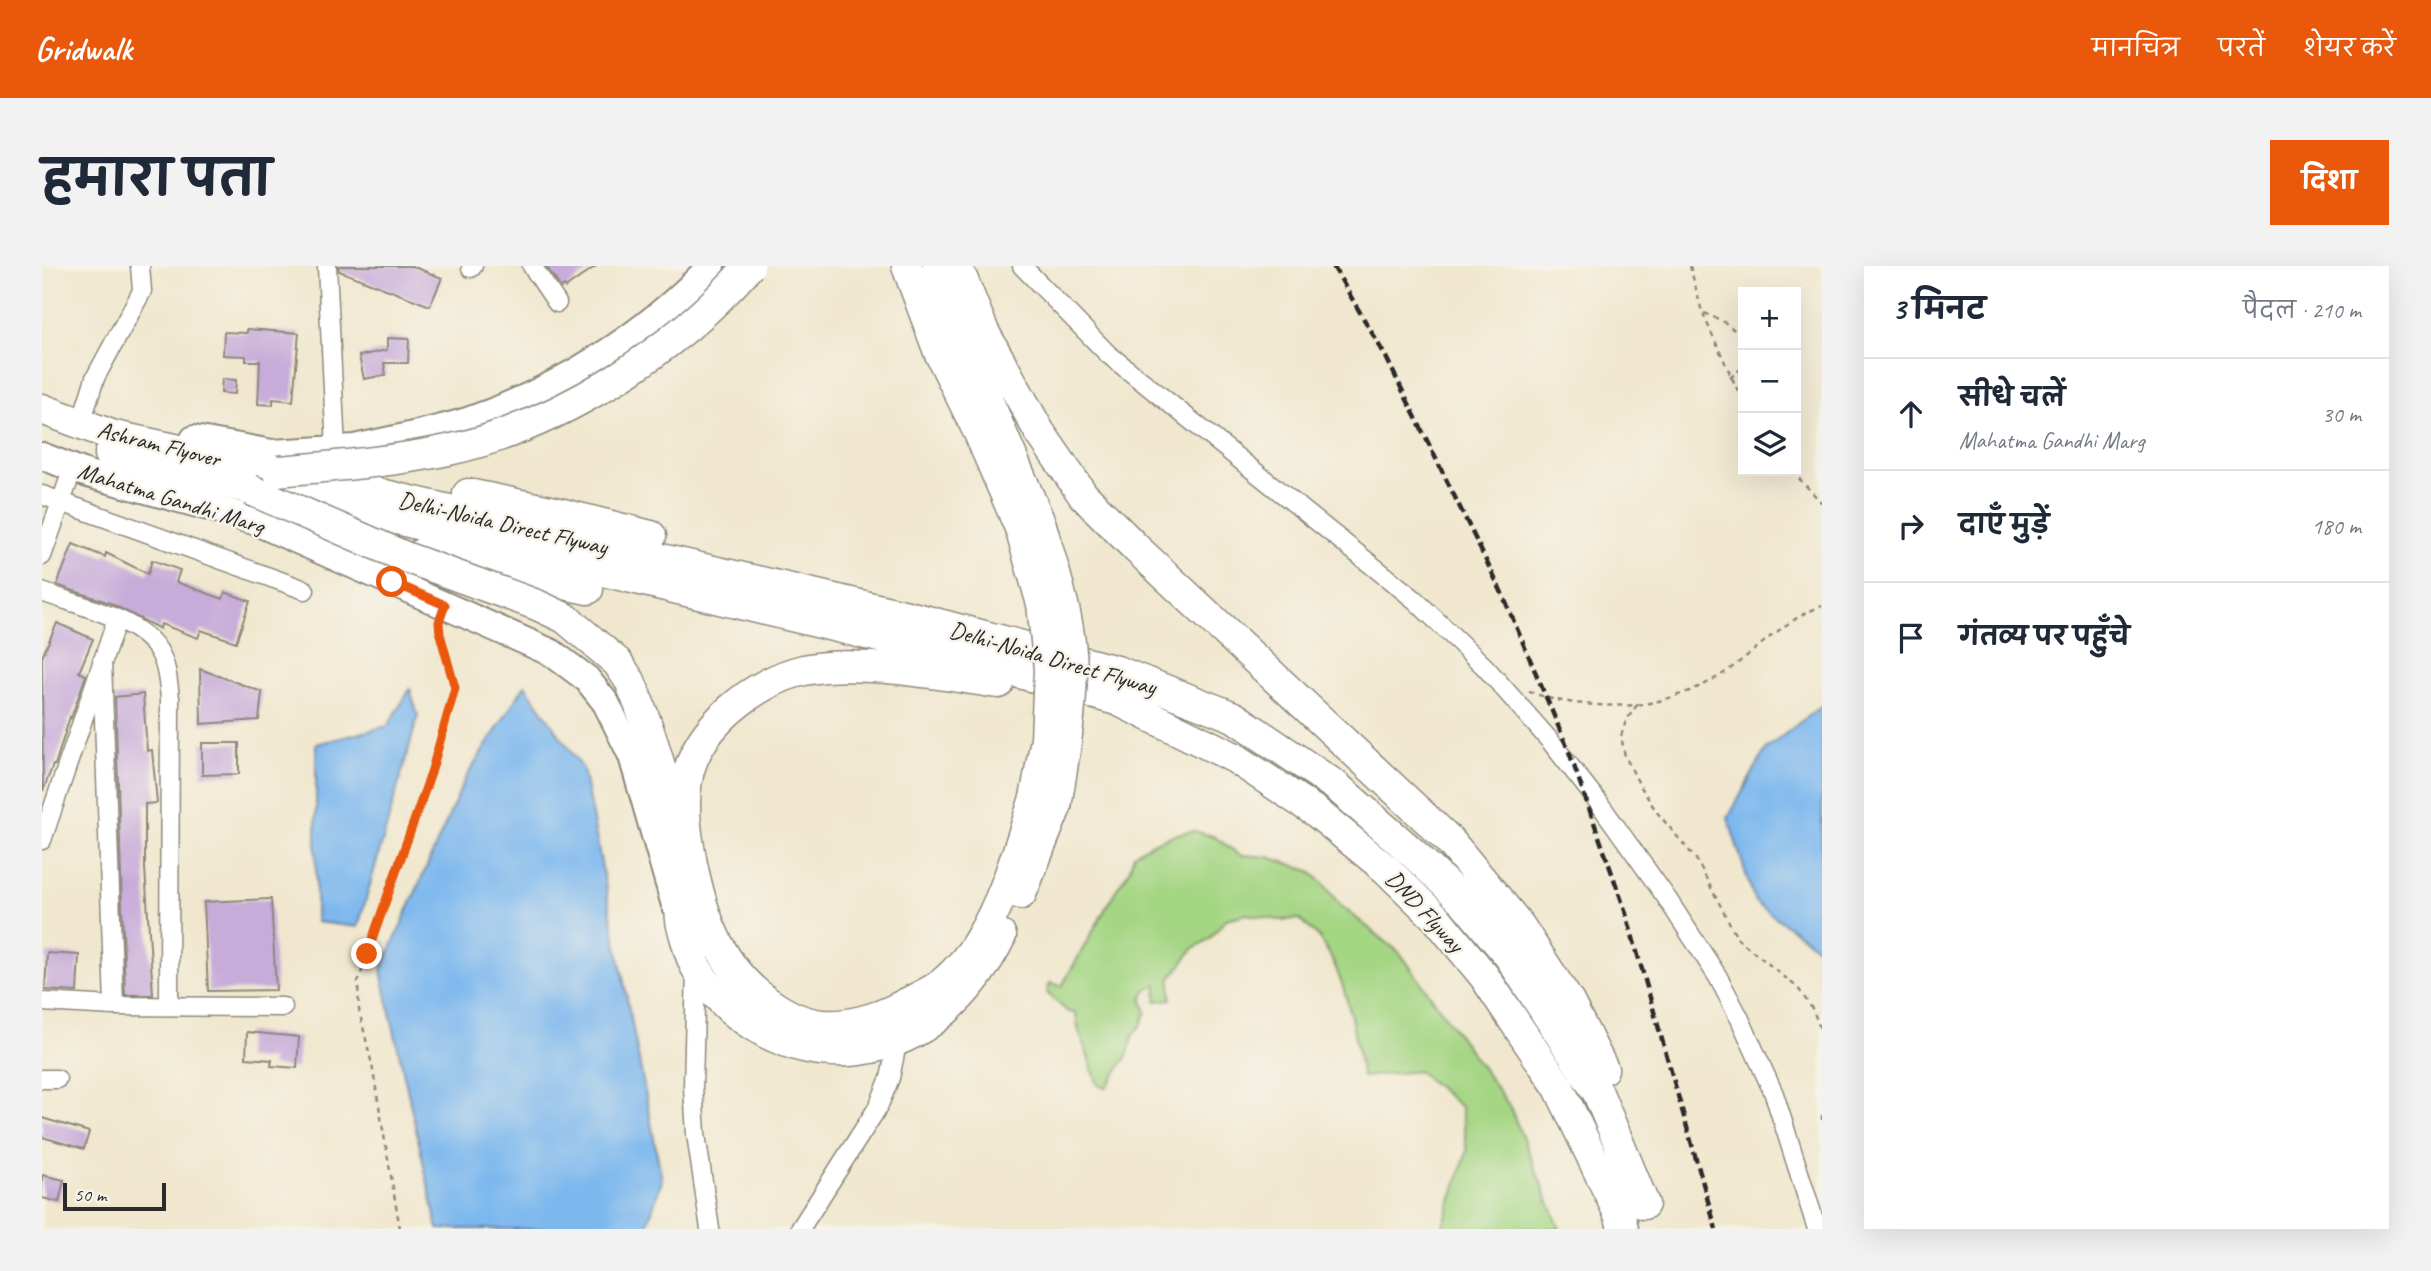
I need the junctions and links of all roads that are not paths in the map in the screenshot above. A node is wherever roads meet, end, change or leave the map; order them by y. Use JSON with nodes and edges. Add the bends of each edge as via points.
{"nodes":[{"id":1,"x":140,"y":266,"type":"edge"},
{"id":2,"x":327,"y":266,"type":"edge"},
{"id":3,"x":533,"y":266,"type":"edge"},
{"id":4,"x":711,"y":266,"type":"edge"},
{"id":5,"x":749,"y":266,"type":"edge"},
{"id":6,"x":907,"y":266,"type":"edge"},
{"id":7,"x":937,"y":266,"type":"edge"},
{"id":8,"x":957,"y":266,"type":"edge"},
{"id":9,"x":1022,"y":266,"type":"edge"},
{"id":10,"x":557,"y":303,"type":"dead end"},
{"id":11,"x":42,"y":394,"type":"edge"},
{"id":12,"x":42,"y":409,"type":"edge"},
{"id":13,"x":85,"y":410,"type":"junction"},
{"id":14,"x":42,"y":429,"type":"edge"},
{"id":15,"x":336,"y":450,"type":"junction"},
{"id":16,"x":42,"y":456,"type":"edge"},
{"id":17,"x":275,"y":462,"type":"junction"},
{"id":18,"x":73,"y":468,"type":"junction"},
{"id":19,"x":42,"y":495,"type":"edge"},
{"id":20,"x":60,"y":502,"type":"junction"},
{"id":21,"x":248,"y":504,"type":"junction"},
{"id":22,"x":1030,"y":526,"type":"junction"},
{"id":23,"x":42,"y":556,"type":"edge"},
{"id":24,"x":304,"y":590,"type":"dead end"},
{"id":25,"x":42,"y":592,"type":"edge"},
{"id":26,"x":117,"y":619,"type":"junction"},
{"id":27,"x":911,"y":631,"type":"junction"},
{"id":28,"x":1023,"y":647,"type":"junction"},
{"id":29,"x":102,"y":661,"type":"junction"},
{"id":30,"x":984,"y":681,"type":"junction"},
{"id":31,"x":1117,"y":700,"type":"junction"},
{"id":32,"x":1045,"y":802,"type":"junction"},
{"id":33,"x":42,"y":840,"type":"edge"},
{"id":34,"x":681,"y":927,"type":"junction"},
{"id":35,"x":696,"y":966,"type":"junction"},
{"id":36,"x":42,"y":1002,"type":"edge"},
{"id":37,"x":114,"y":1006,"type":"junction"},
{"id":38,"x":169,"y":1006,"type":"junction"},
{"id":39,"x":283,"y":1007,"type":"dead end"},
{"id":40,"x":898,"y":1039,"type":"junction"},
{"id":41,"x":1647,"y":1216,"type":"edge"},
{"id":42,"x":710,"y":1229,"type":"edge"},
{"id":43,"x":800,"y":1229,"type":"edge"},
{"id":44,"x":1623,"y":1229,"type":"edge"},
{"id":45,"x":1817,"y":1229,"type":"edge"}],
"edges":[{"from":1,"to":13,"type":"street","via":[[142,291],[95,378]]},
{"from":2,"to":15,"type":"street"},
{"from":3,"to":10,"type":"street"},
{"from":4,"to":15,"type":"main road","via":[[680,299],[623,343],[554,384],[469,420]]},
{"from":5,"to":17,"type":"highway","bridge":true,"via":[[679,334],[632,369],[513,430],[450,450],[383,461]]},
{"from":6,"to":22,"type":"highway","via":[[939,352]]},
{"from":7,"to":22,"type":"highway"},
{"from":8,"to":41,"type":"highway","via":[[984,332],[1039,431],[1083,495],[1450,840],[1519,925],[1569,1002],[1630,1124]]},
{"from":9,"to":45,"type":"street","via":[[1108,354],[1414,599],[1485,667],[1551,742],[1600,803],[1718,977],[1773,1094]]},
{"from":11,"to":13,"type":"main road"},
{"from":12,"to":17,"type":"highway","name":"Ashram Flyover","via":[[114,436]]},
{"from":13,"to":17,"type":"main road","via":[[121,426]]},
{"from":14,"to":21,"type":"highway","name":"Ashram Flyover","via":[[190,476]]},
{"from":15,"to":17,"type":"main road"},
{"from":16,"to":18,"type":"main road","name":"Mahatma Gandhi Marg"},
{"from":17,"to":27,"type":"highway","name":"Delhi-Noida Direct Flyway"},
{"from":17,"to":28,"type":"highway","via":[[555,512],[957,613]]},
{"from":18,"to":20,"type":"street"},
{"from":18,"to":21,"type":"main road","name":"Mahatma Gandhi Marg"},
{"from":19,"to":20,"type":"street"},
{"from":20,"to":23,"type":"street"},
{"from":20,"to":24,"type":"street"},
{"from":21,"to":27,"type":"highway","name":"Delhi-Noida Direct Flyway","bridge":true,"via":[[401,520],[562,562]]},
{"from":21,"to":30,"type":"highway"},
{"from":21,"to":34,"type":"main road","name":"Mahatma Gandhi Marg","via":[[445,605],[552,653],[587,679],[606,704],[632,756]]},
{"from":21,"to":34,"type":"highway","bridge":true,"via":[[537,606],[565,618],[617,662],[630,681],[665,786],[681,882]]},
{"from":22,"to":32,"type":"highway","bridge":true,"via":[[1049,669]]},
{"from":25,"to":26,"type":"street"},
{"from":26,"to":29,"type":"street"},
{"from":26,"to":38,"type":"street","via":[[145,634],[159,651],[168,685]]},
{"from":27,"to":28,"type":"highway","name":"Delhi-Noida Direct Flyway"},
{"from":27,"to":31,"type":"highway","name":"Delhi-Noida Direct Flyway"},
{"from":28,"to":41,"type":"highway","name":"Delhi-Noida Direct Flyway","via":[[1117,671],[1234,718],[1336,786],[1412,852],[1464,902],[1510,957],[1598,1093]]},
{"from":29,"to":33,"type":"street"},
{"from":29,"to":37,"type":"street"},
{"from":30,"to":31,"type":"highway"},
{"from":30,"to":32,"type":"highway","via":[[841,666],[802,671],[757,690],[716,721],[687,780],[686,831],[698,894],[715,940],[744,982],[799,1018],[841,1026],[887,1013],[939,986],[978,941]]},
{"from":31,"to":44,"type":"highway","name":"DND Flyway","via":[[1235,758],[1316,812],[1387,870],[1437,919],[1484,976],[1559,1088]]},
{"from":32,"to":40,"type":"highway","via":[[1016,906],[981,972],[938,1018]]},
{"from":34,"to":35,"type":"highway"},
{"from":35,"to":40,"type":"highway","via":[[735,1012],[790,1045],[842,1052]]},
{"from":35,"to":42,"type":"street","via":[[693,1087]]},
{"from":36,"to":37,"type":"street"},
{"from":37,"to":38,"type":"street"},
{"from":38,"to":39,"type":"street"},
{"from":40,"to":43,"type":"street","via":[[890,1078],[877,1107]]}]}
